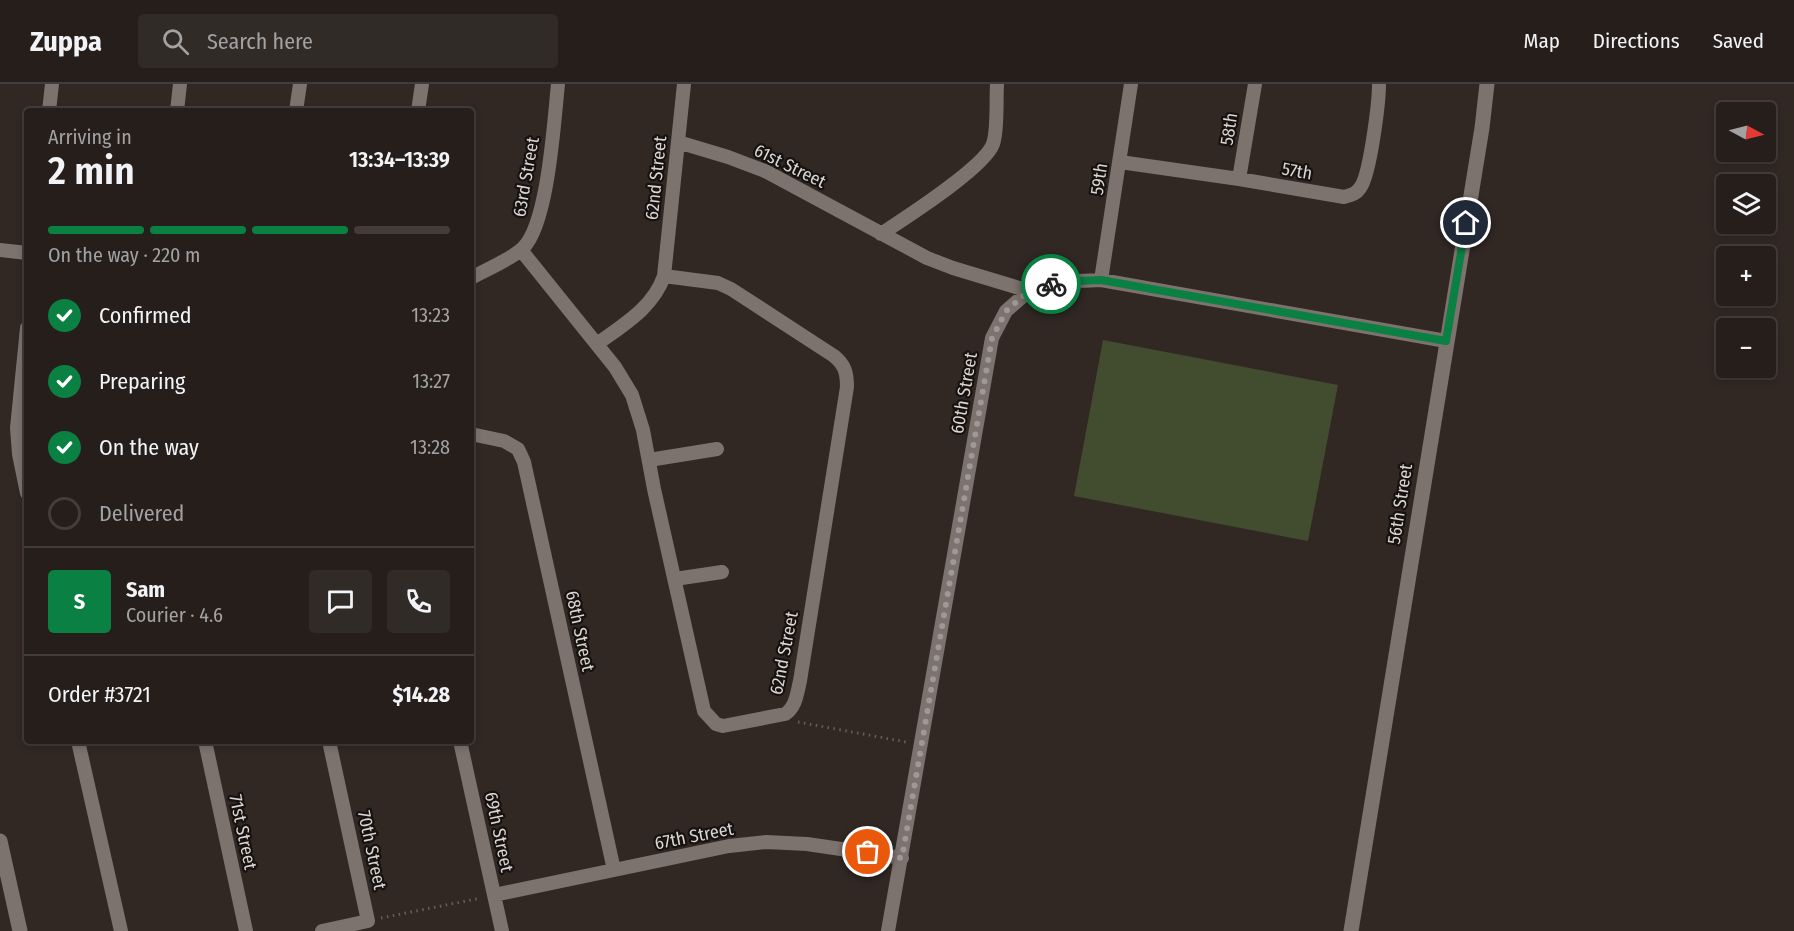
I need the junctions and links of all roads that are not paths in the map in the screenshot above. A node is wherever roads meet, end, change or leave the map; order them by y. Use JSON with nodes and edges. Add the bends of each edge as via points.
{"nodes":[{"id":1,"x":52,"y":84,"type":"edge"},
{"id":2,"x":180,"y":84,"type":"edge"},
{"id":3,"x":300,"y":84,"type":"edge"},
{"id":4,"x":422,"y":84,"type":"edge"},
{"id":5,"x":558,"y":84,"type":"edge"},
{"id":6,"x":684,"y":84,"type":"edge"},
{"id":7,"x":997,"y":84,"type":"edge"},
{"id":8,"x":1131,"y":84,"type":"edge"},
{"id":9,"x":1255,"y":84,"type":"edge"},
{"id":10,"x":1379,"y":84,"type":"edge"},
{"id":11,"x":1487,"y":84,"type":"edge"},
{"id":12,"x":49,"y":108,"type":"edge"},
{"id":13,"x":177,"y":108,"type":"edge"},
{"id":14,"x":296,"y":108,"type":"edge"},
{"id":15,"x":418,"y":108,"type":"edge"},
{"id":16,"x":678,"y":142,"type":"junction"},
{"id":17,"x":1120,"y":162,"type":"junction"},
{"id":18,"x":1239,"y":179,"type":"junction"},
{"id":19,"x":881,"y":234,"type":"junction"},
{"id":20,"x":0,"y":250,"type":"edge"},
{"id":21,"x":521,"y":250,"type":"junction"},
{"id":22,"x":24,"y":253,"type":"edge"},
{"id":23,"x":474,"y":276,"type":"edge"},
{"id":24,"x":664,"y":276,"type":"junction"},
{"id":25,"x":1101,"y":280,"type":"junction"},
{"id":26,"x":1029,"y":291,"type":"junction"},
{"id":27,"x":1446,"y":341,"type":"junction"},
{"id":28,"x":597,"y":344,"type":"junction"},
{"id":29,"x":24,"y":378,"type":"edge"},
{"id":30,"x":474,"y":435,"type":"edge"},
{"id":31,"x":717,"y":449,"type":"dead end"},
{"id":32,"x":649,"y":460,"type":"junction"},
{"id":33,"x":24,"y":475,"type":"edge"},
{"id":34,"x":722,"y":572,"type":"dead end"},
{"id":35,"x":675,"y":579,"type":"junction"},
{"id":36,"x":79,"y":744,"type":"edge"},
{"id":37,"x":206,"y":744,"type":"edge"},
{"id":38,"x":330,"y":744,"type":"edge"},
{"id":39,"x":461,"y":744,"type":"edge"},
{"id":40,"x":0,"y":841,"type":"edge"},
{"id":41,"x":902,"y":858,"type":"junction"},
{"id":42,"x":614,"y":870,"type":"junction"},
{"id":43,"x":494,"y":895,"type":"junction"},
{"id":44,"x":20,"y":931,"type":"edge"},
{"id":45,"x":121,"y":931,"type":"edge"},
{"id":46,"x":246,"y":931,"type":"edge"},
{"id":47,"x":322,"y":931,"type":"edge"},
{"id":48,"x":502,"y":931,"type":"edge"},
{"id":49,"x":888,"y":931,"type":"edge"},
{"id":50,"x":1351,"y":931,"type":"edge"}],
"edges":[{"from":1,"to":12,"type":"street"},
{"from":2,"to":13,"type":"street"},
{"from":3,"to":14,"type":"street"},
{"from":4,"to":15,"type":"street"},
{"from":5,"to":21,"type":"street","name":"63rd Street","via":[[544,198],[536,227]]},
{"from":6,"to":16,"type":"street","name":"62nd Street"},
{"from":7,"to":19,"type":"street","via":[[995,137],[987,154]]},
{"from":8,"to":17,"type":"street","name":"59th"},
{"from":9,"to":18,"type":"street","name":"58th"},
{"from":10,"to":18,"type":"street","name":"57th","via":[[1365,180],[1353,195],[1344,197]]},
{"from":11,"to":27,"type":"street","name":"56th Street"},
{"from":16,"to":19,"type":"street","name":"61st Street","via":[[765,171]]},
{"from":16,"to":24,"type":"street","name":"62nd Street"},
{"from":17,"to":18,"type":"street","name":"57th"},
{"from":17,"to":25,"type":"street","name":"59th"},
{"from":19,"to":26,"type":"street","name":"61st Street","via":[[927,258]]},
{"from":20,"to":22,"type":"street"},
{"from":21,"to":23,"type":"street","name":"63rd Street"},
{"from":21,"to":28,"type":"street","name":"62nd Street"},
{"from":24,"to":28,"type":"street","name":"62nd Street","via":[[651,301]]},
{"from":24,"to":35,"type":"street","name":"62nd Street","via":[[718,283],[731,290],[834,356],[846,372],[847,387],[800,681],[789,712],[723,726],[710,719],[704,711]]},
{"from":25,"to":26,"type":"street","name":"60th Street","via":[[1057,282]]},
{"from":25,"to":27,"type":"street","name":"60th Street"},
{"from":26,"to":41,"type":"street","name":"60th Street","via":[[1006,311],[992,338]]},
{"from":27,"to":50,"type":"street","name":"56th Street"},
{"from":28,"to":32,"type":"street","name":"62nd Street","via":[[632,395]]},
{"from":29,"to":33,"type":"street","via":[[18,438]]},
{"from":30,"to":42,"type":"street","name":"68th Street","via":[[504,441],[518,449],[524,462]]},
{"from":31,"to":32,"type":"street"},
{"from":32,"to":35,"type":"street","name":"62nd Street"},
{"from":34,"to":35,"type":"street"},
{"from":36,"to":45,"type":"street"},
{"from":37,"to":46,"type":"street","name":"71st Street"},
{"from":38,"to":47,"type":"street","name":"70th Street","via":[[368,921]]},
{"from":39,"to":43,"type":"street","name":"69th Street"},
{"from":40,"to":44,"type":"street"},
{"from":41,"to":42,"type":"street","name":"67th Street","via":[[766,842]]},
{"from":41,"to":49,"type":"street","name":"60th Street"},
{"from":42,"to":43,"type":"street","name":"67th Street"},
{"from":43,"to":48,"type":"street","name":"69th Street"}]}
